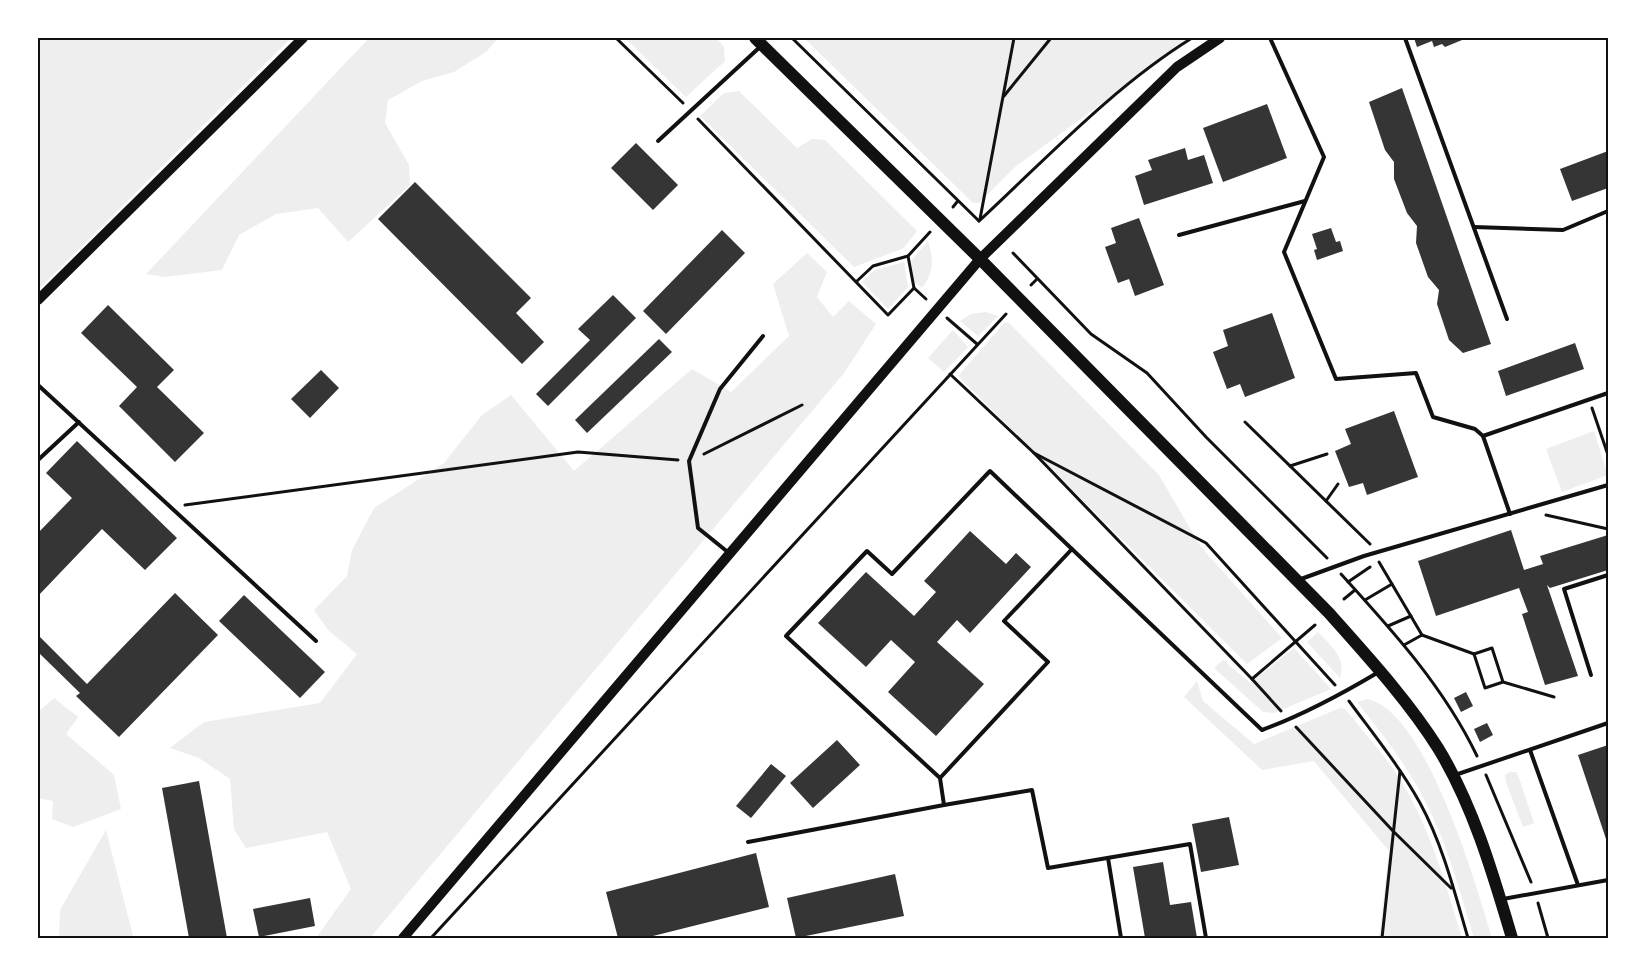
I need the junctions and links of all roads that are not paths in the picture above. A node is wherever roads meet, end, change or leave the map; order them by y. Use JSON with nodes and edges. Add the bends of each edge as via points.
{"nodes":[{"id":1,"x":303,"y":38,"type":"edge"},
{"id":2,"x":1220,"y":38,"type":"edge"},
{"id":3,"x":1270,"y":38,"type":"edge"},
{"id":4,"x":1404,"y":38,"type":"edge"},
{"id":5,"x":759,"y":41,"type":"edge"},
{"id":6,"x":658,"y":141,"type":"dead end"},
{"id":7,"x":1305,"y":201,"type":"junction"},
{"id":8,"x":1608,"y":211,"type":"edge"},
{"id":9,"x":1474,"y":226,"type":"junction"},
{"id":10,"x":1179,"y":235,"type":"dead end"},
{"id":11,"x":980,"y":259,"type":"junction"},
{"id":12,"x":38,"y":300,"type":"edge"},
{"id":13,"x":1507,"y":319,"type":"dead end"},
{"id":14,"x":764,"y":336,"type":"dead end"},
{"id":15,"x":38,"y":385,"type":"edge"},
{"id":16,"x":1608,"y":393,"type":"edge"},
{"id":17,"x":79,"y":422,"type":"junction"},
{"id":18,"x":1483,"y":436,"type":"junction"},
{"id":19,"x":38,"y":460,"type":"edge"},
{"id":20,"x":1608,"y":485,"type":"edge"},
{"id":21,"x":1510,"y":514,"type":"junction"},
{"id":22,"x":1072,"y":549,"type":"junction"},
{"id":23,"x":730,"y":554,"type":"junction"},
{"id":24,"x":1608,"y":575,"type":"edge"},
{"id":25,"x":1297,"y":581,"type":"junction"},
{"id":26,"x":316,"y":641,"type":"dead end"},
{"id":27,"x":1380,"y":671,"type":"junction"},
{"id":28,"x":1591,"y":675,"type":"dead end"},
{"id":29,"x":1608,"y":723,"type":"edge"},
{"id":30,"x":1530,"y":750,"type":"junction"},
{"id":31,"x":1451,"y":776,"type":"junction"},
{"id":32,"x":940,"y":778,"type":"junction"},
{"id":33,"x":944,"y":804,"type":"junction"},
{"id":34,"x":748,"y":842,"type":"dead end"},
{"id":35,"x":1108,"y":858,"type":"junction"},
{"id":36,"x":1608,"y":880,"type":"edge"},
{"id":37,"x":1578,"y":885,"type":"junction"},
{"id":38,"x":1501,"y":900,"type":"junction"},
{"id":39,"x":403,"y":939,"type":"edge"},
{"id":40,"x":1121,"y":939,"type":"edge"},
{"id":41,"x":1206,"y":939,"type":"edge"},
{"id":42,"x":1512,"y":939,"type":"edge"}],
"edges":[{"from":1,"to":12,"type":"street"},
{"from":2,"to":11,"type":"street","via":[[1177,67]]},
{"from":3,"to":7,"type":"lane","via":[[1324,157]]},
{"from":4,"to":9,"type":"lane"},
{"from":5,"to":6,"type":"lane"},
{"from":5,"to":11,"type":"main road"},
{"from":7,"to":10,"type":"lane"},
{"from":7,"to":18,"type":"lane","via":[[1284,252],[1336,379],[1416,373],[1433,417],[1475,429]]},
{"from":8,"to":9,"type":"lane","via":[[1563,230]]},
{"from":9,"to":13,"type":"lane"},
{"from":11,"to":23,"type":"street"},
{"from":11,"to":25,"type":"main road"},
{"from":14,"to":23,"type":"lane","via":[[720,389],[689,461],[698,528]]},
{"from":15,"to":17,"type":"lane"},
{"from":16,"to":18,"type":"lane"},
{"from":17,"to":19,"type":"lane"},
{"from":17,"to":26,"type":"lane"},
{"from":18,"to":21,"type":"lane"},
{"from":20,"to":21,"type":"lane"},
{"from":21,"to":25,"type":"lane","via":[[1333,565]]},
{"from":22,"to":27,"type":"lane","via":[[1262,730],[1290,720]]},
{"from":22,"to":32,"type":"lane","via":[[1004,621],[1048,662]]},
{"from":22,"to":32,"type":"lane","via":[[990,471],[892,574],[867,551],[786,636]]},
{"from":23,"to":39,"type":"street"},
{"from":24,"to":28,"type":"lane","via":[[1564,589]]},
{"from":25,"to":27,"type":"main road"},
{"from":27,"to":31,"type":"main road","via":[[1438,748]]},
{"from":29,"to":30,"type":"lane"},
{"from":30,"to":31,"type":"lane"},
{"from":30,"to":37,"type":"lane"},
{"from":31,"to":38,"type":"main road","via":[[1474,824]]},
{"from":32,"to":33,"type":"lane"},
{"from":33,"to":34,"type":"lane"},
{"from":33,"to":35,"type":"lane","via":[[1032,790],[1048,868]]},
{"from":35,"to":40,"type":"lane"},
{"from":35,"to":41,"type":"lane","via":[[1190,844]]},
{"from":36,"to":37,"type":"lane"},
{"from":37,"to":38,"type":"lane"},
{"from":38,"to":42,"type":"main road"}]}
